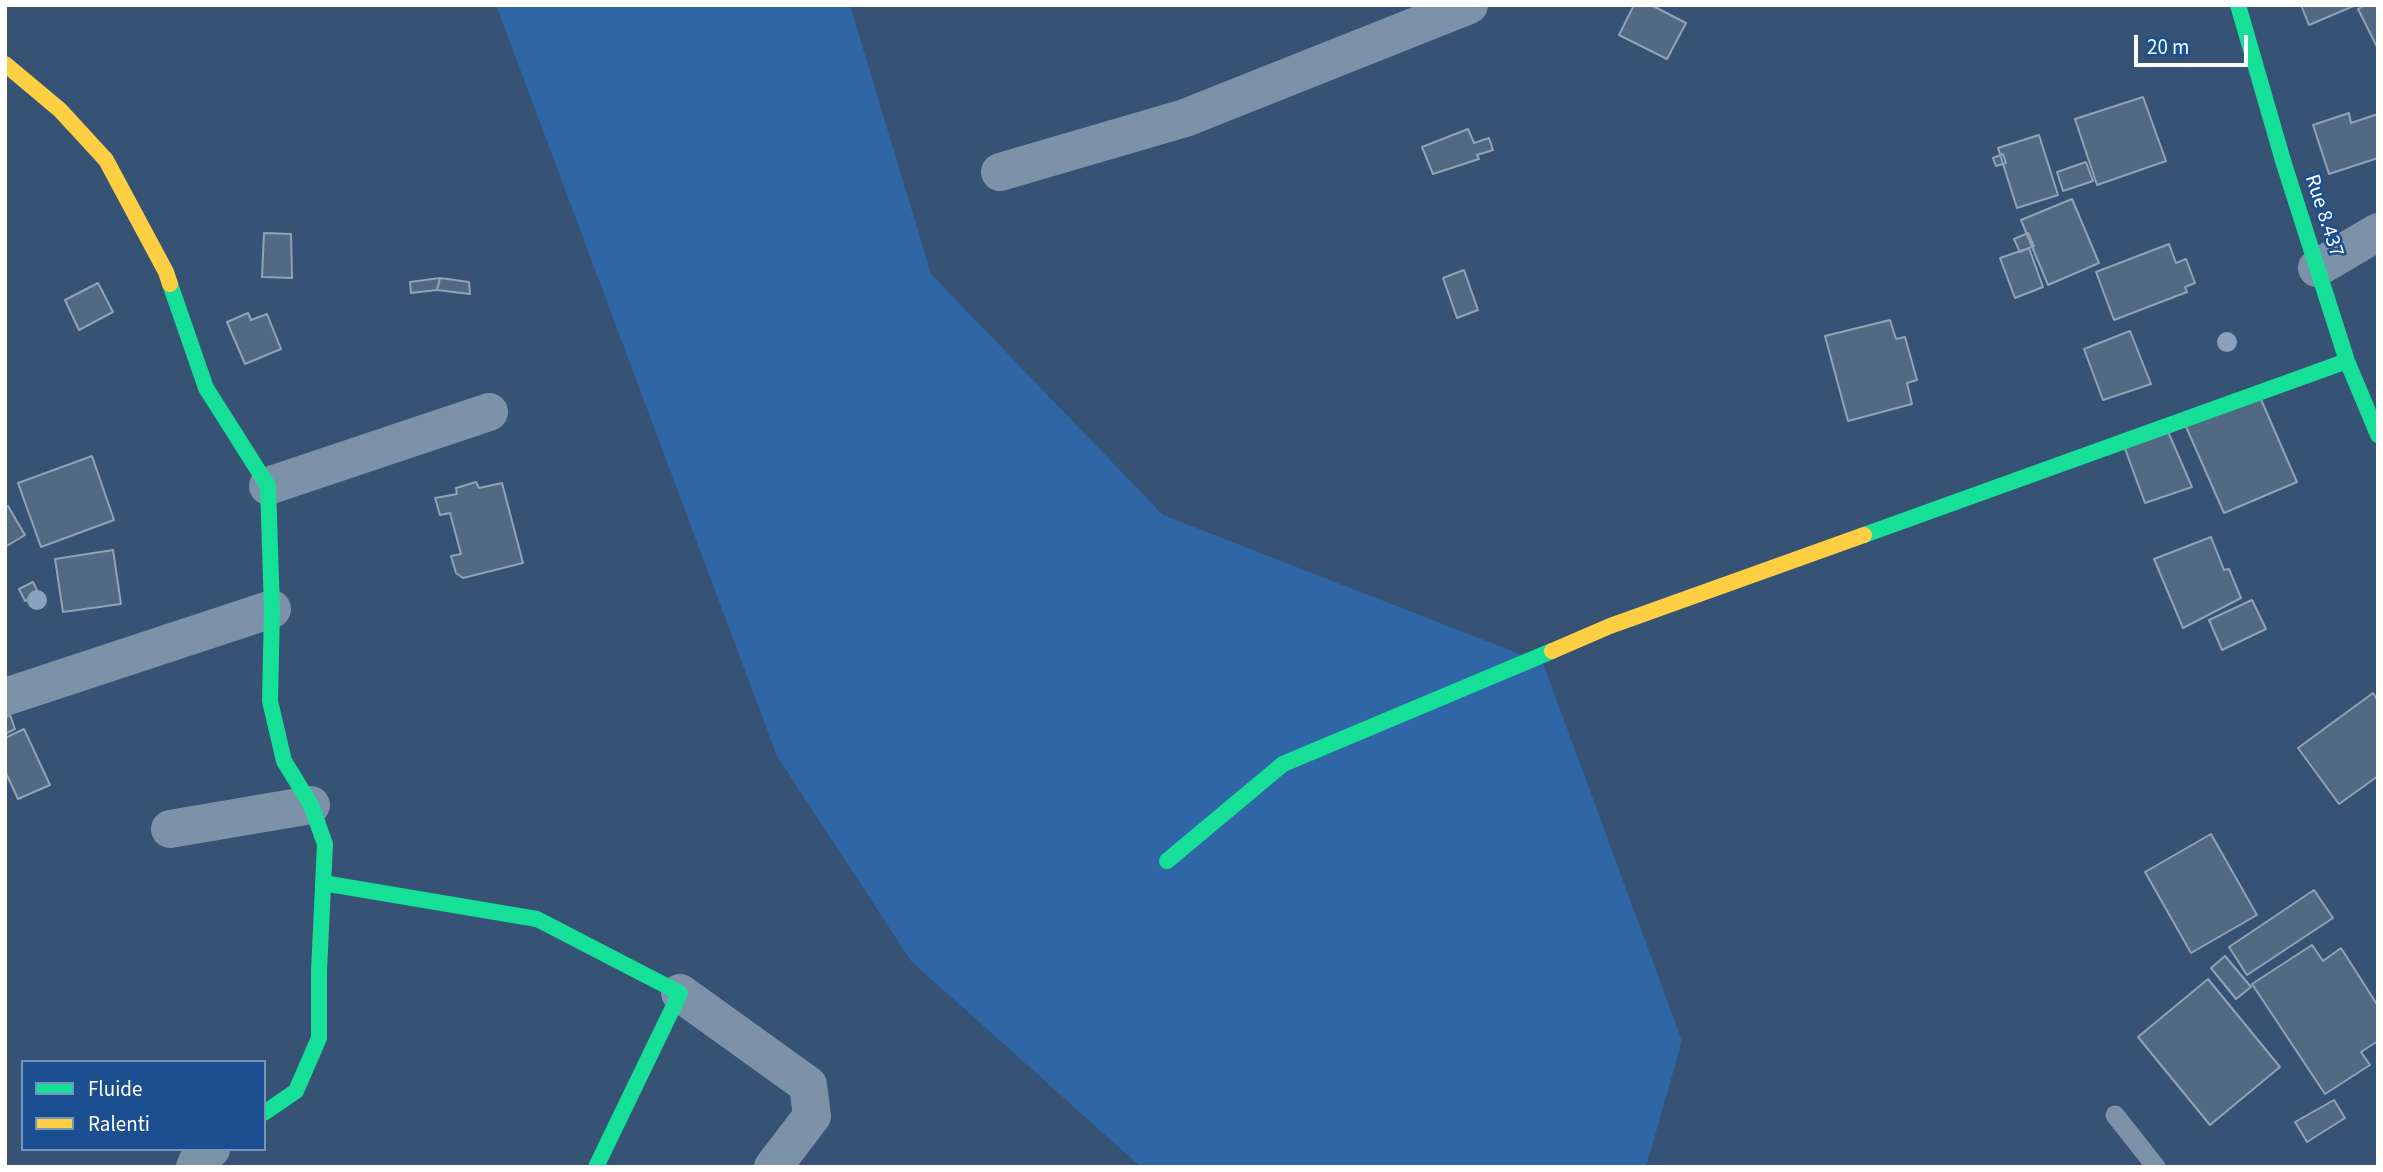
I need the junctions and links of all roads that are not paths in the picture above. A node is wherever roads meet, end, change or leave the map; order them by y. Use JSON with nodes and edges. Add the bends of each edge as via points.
{"nodes":[{"id":1,"x":1469,"y":5,"type":"edge"},
{"id":2,"x":2238,"y":5,"type":"edge"},
{"id":3,"x":5,"y":64,"type":"edge"},
{"id":4,"x":1000,"y":172,"type":"dead end"},
{"id":5,"x":2378,"y":232,"type":"edge"},
{"id":6,"x":2318,"y":268,"type":"junction"},
{"id":7,"x":2347,"y":361,"type":"junction"},
{"id":8,"x":489,"y":412,"type":"dead end"},
{"id":9,"x":2378,"y":436,"type":"edge"},
{"id":10,"x":268,"y":486,"type":"junction"},
{"id":11,"x":272,"y":609,"type":"junction"},
{"id":12,"x":5,"y":698,"type":"edge"},
{"id":13,"x":311,"y":805,"type":"junction"},
{"id":14,"x":170,"y":829,"type":"dead end"},
{"id":15,"x":1167,"y":861,"type":"dead end"},
{"id":16,"x":323,"y":883,"type":"junction"},
{"id":17,"x":680,"y":993,"type":"junction"},
{"id":18,"x":266,"y":1112,"type":"edge"},
{"id":19,"x":2115,"y":1115,"type":"dead end"},
{"id":20,"x":208,"y":1151,"type":"edge"},
{"id":21,"x":195,"y":1167,"type":"edge"},
{"id":22,"x":596,"y":1167,"type":"edge"},
{"id":23,"x":773,"y":1167,"type":"edge"},
{"id":24,"x":2155,"y":1167,"type":"edge"}],
"edges":[{"from":1,"to":4,"type":"street","via":[[1185,118]]},
{"from":2,"to":6,"type":"street","name":"Rue 8.437"},
{"from":3,"to":10,"type":"street","via":[[60,110],[106,160],[166,272],[206,388]]},
{"from":5,"to":6,"type":"street"},
{"from":6,"to":7,"type":"street","name":"Rue 8.437"},
{"from":7,"to":9,"type":"street","name":"Rue 8.437"},
{"from":7,"to":15,"type":"street","via":[[1610,626],[1283,764]]},
{"from":8,"to":10,"type":"street"},
{"from":10,"to":11,"type":"street"},
{"from":11,"to":12,"type":"street"},
{"from":11,"to":13,"type":"street","via":[[270,701],[284,761]]},
{"from":13,"to":14,"type":"street"},
{"from":13,"to":16,"type":"street","via":[[325,844]]},
{"from":16,"to":17,"type":"street","via":[[537,919]]},
{"from":16,"to":18,"type":"street","via":[[319,1038],[296,1091]]},
{"from":17,"to":22,"type":"street"},
{"from":17,"to":23,"type":"street","via":[[808,1085],[812,1116]]},
{"from":19,"to":24,"type":"lane"},
{"from":20,"to":21,"type":"street"}]}
